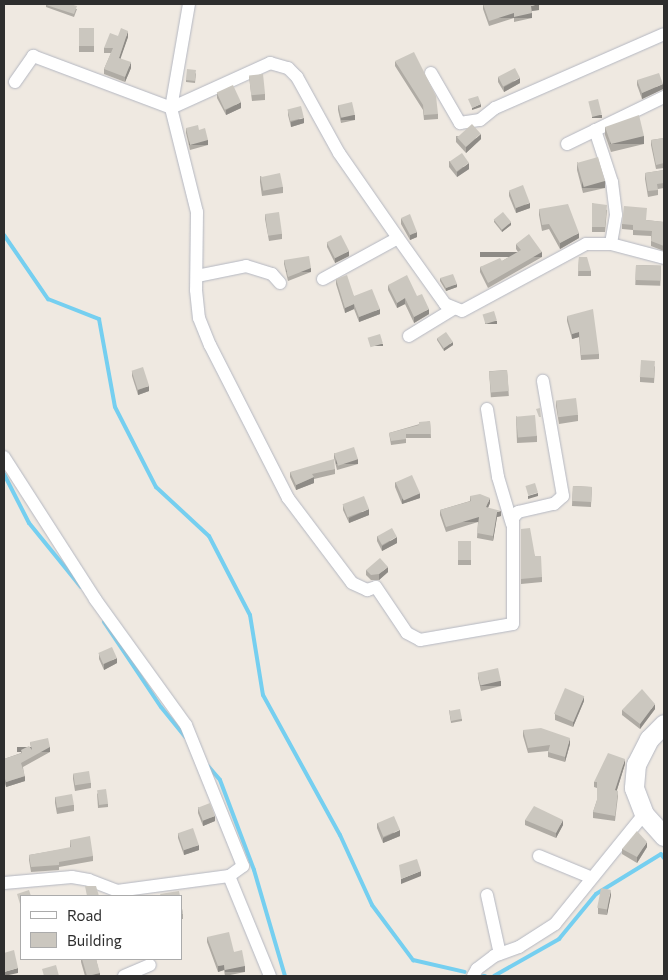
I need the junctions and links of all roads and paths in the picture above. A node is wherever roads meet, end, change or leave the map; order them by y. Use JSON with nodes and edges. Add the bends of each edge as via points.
{"nodes":[{"id":1,"x":189,"y":4,"type":"edge"},
{"id":2,"x":664,"y":34,"type":"edge"},
{"id":3,"x":431,"y":73,"type":"dead end"},
{"id":4,"x":15,"y":82,"type":"dead end"},
{"id":5,"x":664,"y":97,"type":"edge"},
{"id":6,"x":171,"y":108,"type":"junction"},
{"id":7,"x":595,"y":130,"type":"junction"},
{"id":8,"x":567,"y":144,"type":"dead end"},
{"id":9,"x":398,"y":238,"type":"junction"},
{"id":10,"x":611,"y":244,"type":"junction"},
{"id":11,"x":664,"y":258,"type":"edge"},
{"id":12,"x":197,"y":276,"type":"junction"},
{"id":13,"x":323,"y":279,"type":"dead end"},
{"id":14,"x":280,"y":283,"type":"dead end"},
{"id":15,"x":453,"y":309,"type":"junction"},
{"id":16,"x":409,"y":336,"type":"dead end"},
{"id":17,"x":543,"y":382,"type":"dead end"},
{"id":18,"x":487,"y":409,"type":"dead end"},
{"id":19,"x":4,"y":457,"type":"edge"},
{"id":20,"x":512,"y":524,"type":"junction"},
{"id":21,"x":664,"y":724,"type":"edge"},
{"id":22,"x":644,"y":814,"type":"junction"},
{"id":23,"x":664,"y":836,"type":"edge"},
{"id":24,"x":539,"y":856,"type":"dead end"},
{"id":25,"x":229,"y":876,"type":"junction"},
{"id":26,"x":592,"y":878,"type":"junction"},
{"id":27,"x":4,"y":883,"type":"edge"},
{"id":28,"x":119,"y":894,"type":"edge"},
{"id":29,"x":487,"y":895,"type":"dead end"},
{"id":30,"x":500,"y":954,"type":"junction"},
{"id":31,"x":150,"y":967,"type":"edge"},
{"id":32,"x":124,"y":976,"type":"edge"},
{"id":33,"x":270,"y":976,"type":"edge"},
{"id":34,"x":473,"y":976,"type":"edge"}],
"edges":[{"from":1,"to":6,"type":"street"},
{"from":2,"to":3,"type":"street","via":[[496,108],[480,120],[460,123]]},
{"from":4,"to":6,"type":"street","via":[[33,56]]},
{"from":5,"to":7,"type":"street"},
{"from":6,"to":9,"type":"street","via":[[270,63],[288,68],[297,78],[338,153]]},
{"from":6,"to":12,"type":"street","via":[[197,212]]},
{"from":7,"to":8,"type":"street"},
{"from":7,"to":10,"type":"street","via":[[612,182],[616,215]]},
{"from":9,"to":13,"type":"street"},
{"from":9,"to":15,"type":"street","via":[[445,304]]},
{"from":10,"to":11,"type":"street"},
{"from":10,"to":15,"type":"street","via":[[586,244],[576,248],[473,306],[462,311]]},
{"from":12,"to":14,"type":"street","via":[[246,266],[272,274]]},
{"from":12,"to":20,"type":"street","via":[[199,318],[210,345],[288,498],[352,583],[368,590],[376,587],[407,633],[420,640],[513,624]]},
{"from":15,"to":16,"type":"street"},
{"from":17,"to":20,"type":"street","via":[[563,496],[549,506],[518,512]]},
{"from":18,"to":20,"type":"street","via":[[498,477]]},
{"from":19,"to":25,"type":"street","via":[[95,599],[186,725],[243,866]]},
{"from":21,"to":22,"type":"main road","via":[[649,739],[636,764],[634,788]]},
{"from":22,"to":23,"type":"main road"},
{"from":22,"to":26,"type":"street"},
{"from":24,"to":26,"type":"street"},
{"from":25,"to":28,"type":"street"},
{"from":25,"to":33,"type":"street"},
{"from":26,"to":30,"type":"street","via":[[555,924],[519,947]]},
{"from":27,"to":28,"type":"street","via":[[72,877],[89,880]]},
{"from":29,"to":30,"type":"street"},
{"from":30,"to":34,"type":"street","via":[[477,968]]},
{"from":31,"to":32,"type":"street"}]}
